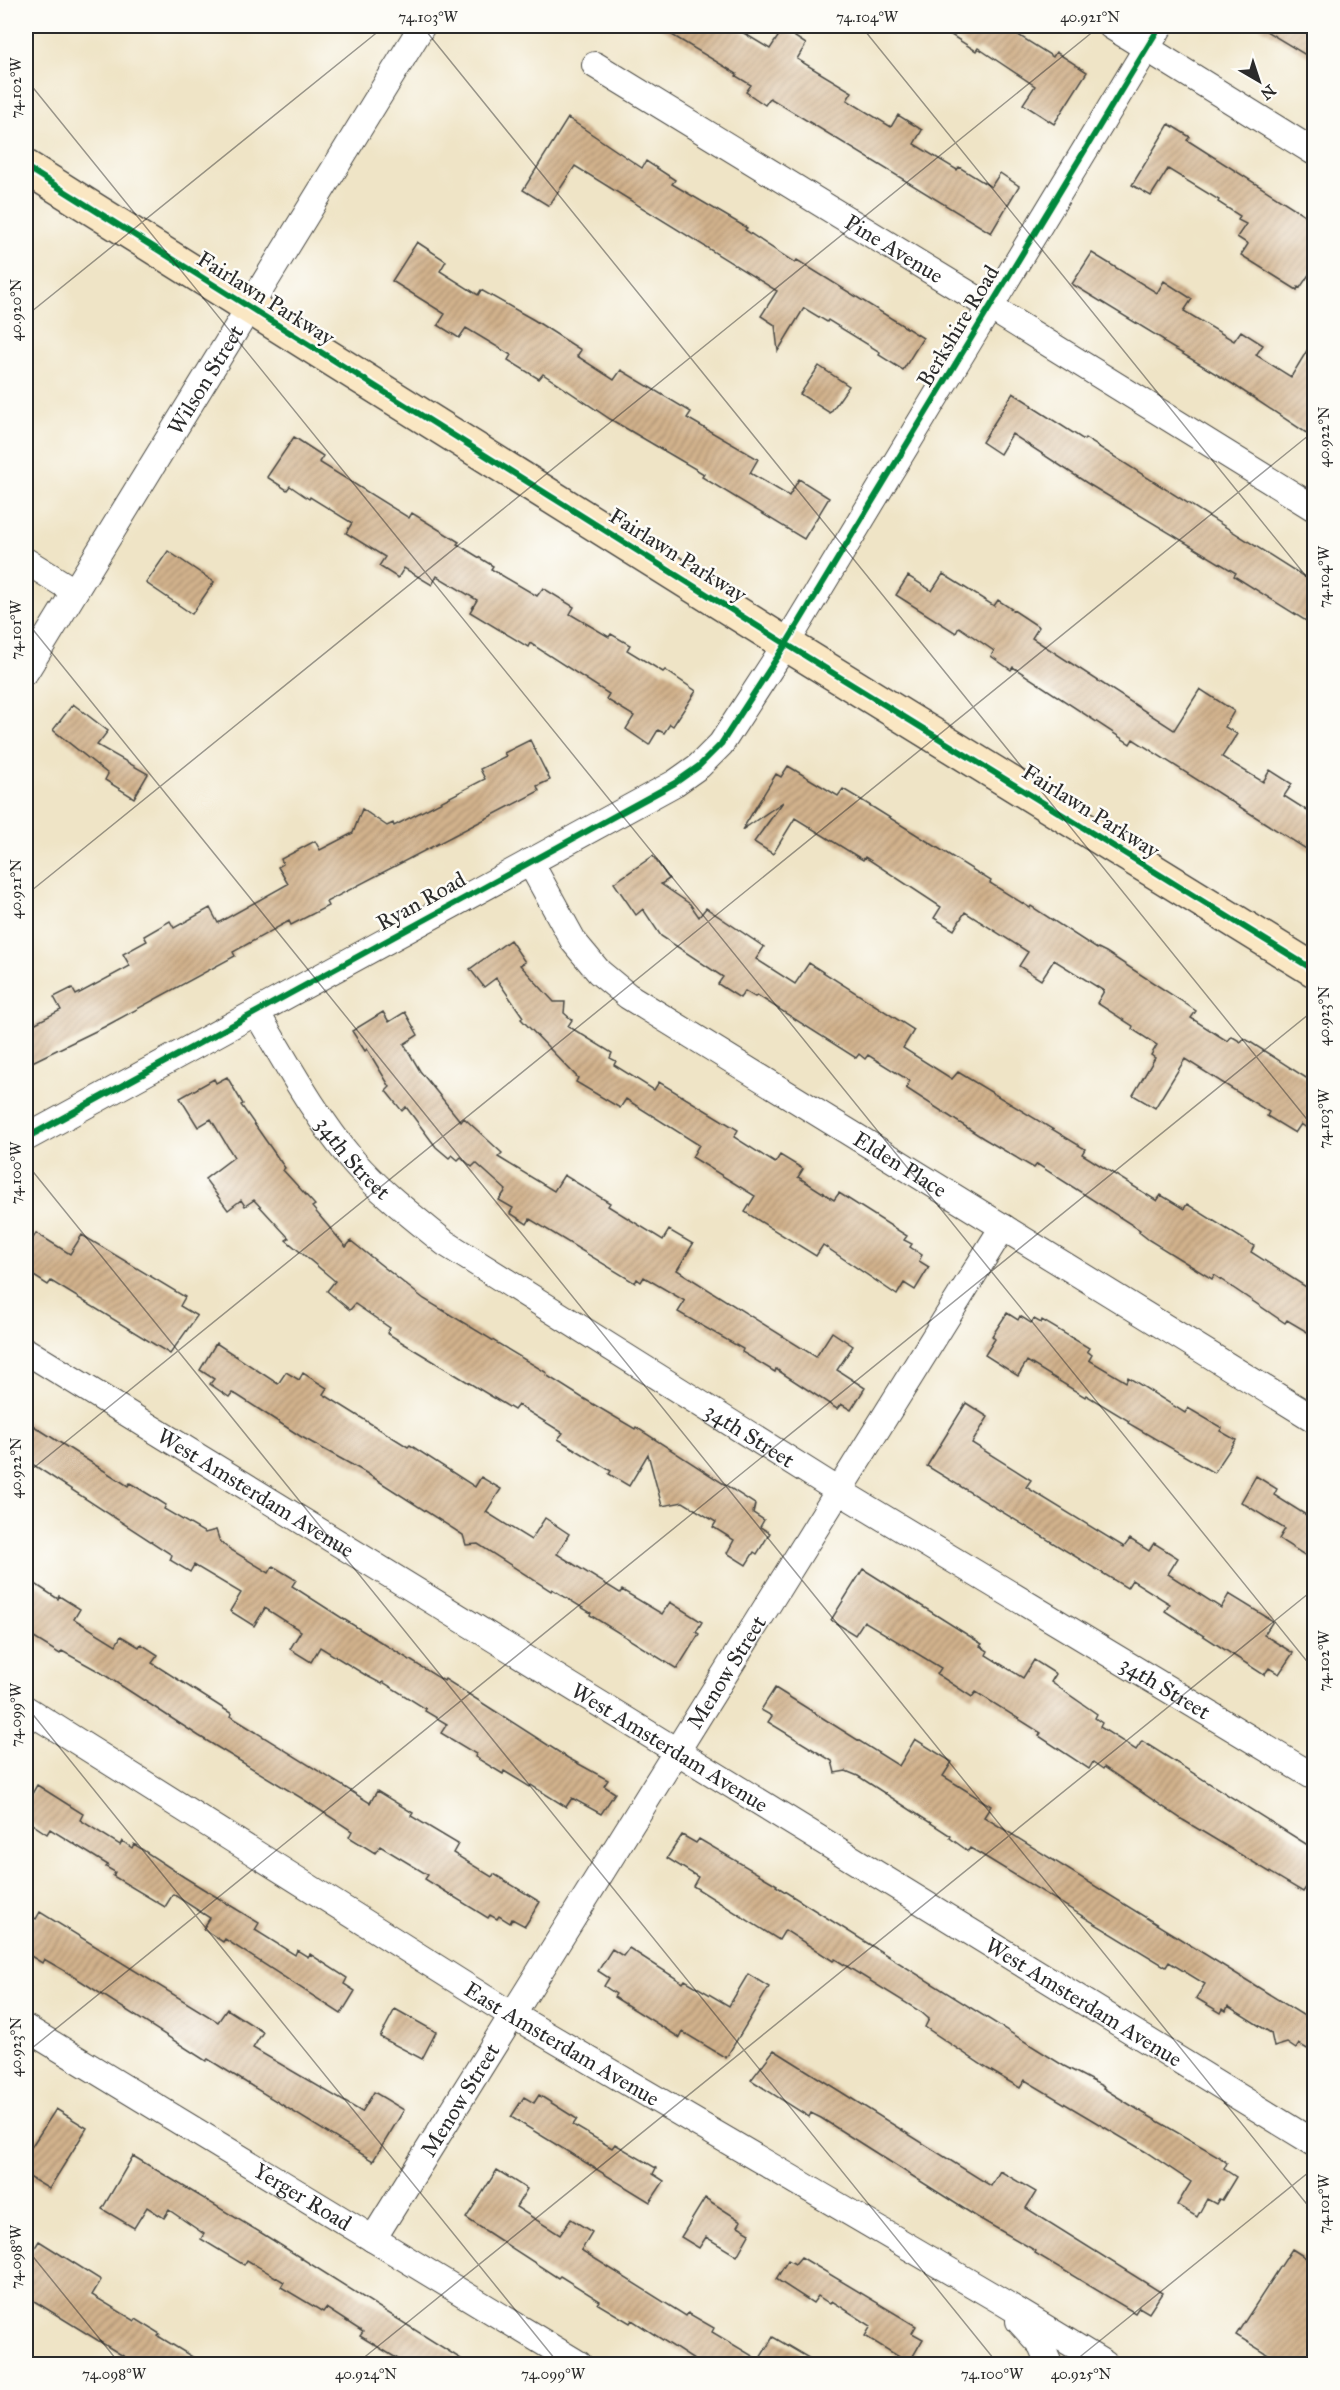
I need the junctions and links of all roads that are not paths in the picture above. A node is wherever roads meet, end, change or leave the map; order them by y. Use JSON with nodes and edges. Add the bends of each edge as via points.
{"nodes":[{"id":1,"x":422,"y":26,"type":"edge"},
{"id":2,"x":1111,"y":26,"type":"edge"},
{"id":3,"x":1160,"y":26,"type":"edge"},
{"id":4,"x":1146,"y":48,"type":"junction"},
{"id":5,"x":595,"y":65,"type":"dead end"},
{"id":6,"x":1314,"y":152,"type":"edge"},
{"id":7,"x":26,"y":167,"type":"edge"},
{"id":8,"x":990,"y":307,"type":"junction"},
{"id":9,"x":249,"y":308,"type":"junction"},
{"id":10,"x":1314,"y":508,"type":"edge"},
{"id":11,"x":26,"y":561,"type":"edge"},
{"id":12,"x":74,"y":591,"type":"junction"},
{"id":13,"x":786,"y":644,"type":"junction"},
{"id":14,"x":26,"y":671,"type":"edge"},
{"id":15,"x":530,"y":862,"type":"junction"},
{"id":16,"x":1314,"y":970,"type":"edge"},
{"id":17,"x":256,"y":1012,"type":"junction"},
{"id":18,"x":26,"y":1138,"type":"edge"},
{"id":19,"x":1003,"y":1227,"type":"junction"},
{"id":20,"x":26,"y":1351,"type":"edge"},
{"id":21,"x":1314,"y":1419,"type":"edge"},
{"id":22,"x":839,"y":1491,"type":"junction"},
{"id":23,"x":26,"y":1710,"type":"edge"},
{"id":24,"x":677,"y":1751,"type":"junction"},
{"id":25,"x":1314,"y":1777,"type":"edge"},
{"id":26,"x":512,"y":2015,"type":"junction"},
{"id":27,"x":26,"y":2030,"type":"edge"},
{"id":28,"x":1314,"y":2143,"type":"edge"},
{"id":29,"x":373,"y":2239,"type":"junction"},
{"id":30,"x":1001,"y":2301,"type":"junction"},
{"id":31,"x":579,"y":2364,"type":"edge"},
{"id":32,"x":1049,"y":2364,"type":"edge"},
{"id":33,"x":1105,"y":2364,"type":"edge"}],
"edges":[{"from":1,"to":9,"type":"street","name":"Wilson Street"},
{"from":2,"to":4,"type":"street"},
{"from":3,"to":4,"type":"street","name":"Berkshire Road"},
{"from":4,"to":6,"type":"street"},
{"from":4,"to":8,"type":"street","name":"Berkshire Road"},
{"from":5,"to":8,"type":"street","name":"Pine Avenue"},
{"from":7,"to":9,"type":"street","name":"Fairlawn Parkway"},
{"from":8,"to":10,"type":"street","name":"Pine Avenue"},
{"from":8,"to":13,"type":"street","name":"Berkshire Road"},
{"from":9,"to":12,"type":"street","name":"Wilson Street"},
{"from":9,"to":13,"type":"street","name":"Fairlawn Parkway"},
{"from":11,"to":12,"type":"street"},
{"from":12,"to":14,"type":"street","name":"Wilson Street"},
{"from":13,"to":15,"type":"street","name":"Ryan Road","via":[[721,744],[699,766]]},
{"from":13,"to":16,"type":"street","name":"Fairlawn Parkway"},
{"from":15,"to":17,"type":"street","name":"Ryan Road"},
{"from":15,"to":19,"type":"street","name":"Elden Place","via":[[574,942],[599,972],[628,996]]},
{"from":17,"to":18,"type":"street","name":"Ryan Road"},
{"from":17,"to":22,"type":"street","name":"34th Street","via":[[321,1119],[354,1161],[397,1205],[445,1243]]},
{"from":19,"to":21,"type":"street","name":"Elden Place"},
{"from":19,"to":22,"type":"street","name":"Menow Street"},
{"from":20,"to":24,"type":"street","name":"West Amsterdam Avenue"},
{"from":22,"to":24,"type":"street","name":"Menow Street"},
{"from":22,"to":25,"type":"street","name":"34th Street"},
{"from":23,"to":26,"type":"street","name":"East Amsterdam Avenue"},
{"from":24,"to":26,"type":"street","name":"Menow Street"},
{"from":24,"to":28,"type":"street","name":"West Amsterdam Avenue"},
{"from":26,"to":29,"type":"street","name":"Menow Street"},
{"from":26,"to":30,"type":"street","name":"East Amsterdam Avenue"},
{"from":27,"to":29,"type":"street","name":"Yerger Road"},
{"from":29,"to":31,"type":"street","name":"Yerger Road"},
{"from":30,"to":32,"type":"street","via":[[1041,2345]]},
{"from":30,"to":33,"type":"street","name":"East Amsterdam Avenue"}]}
